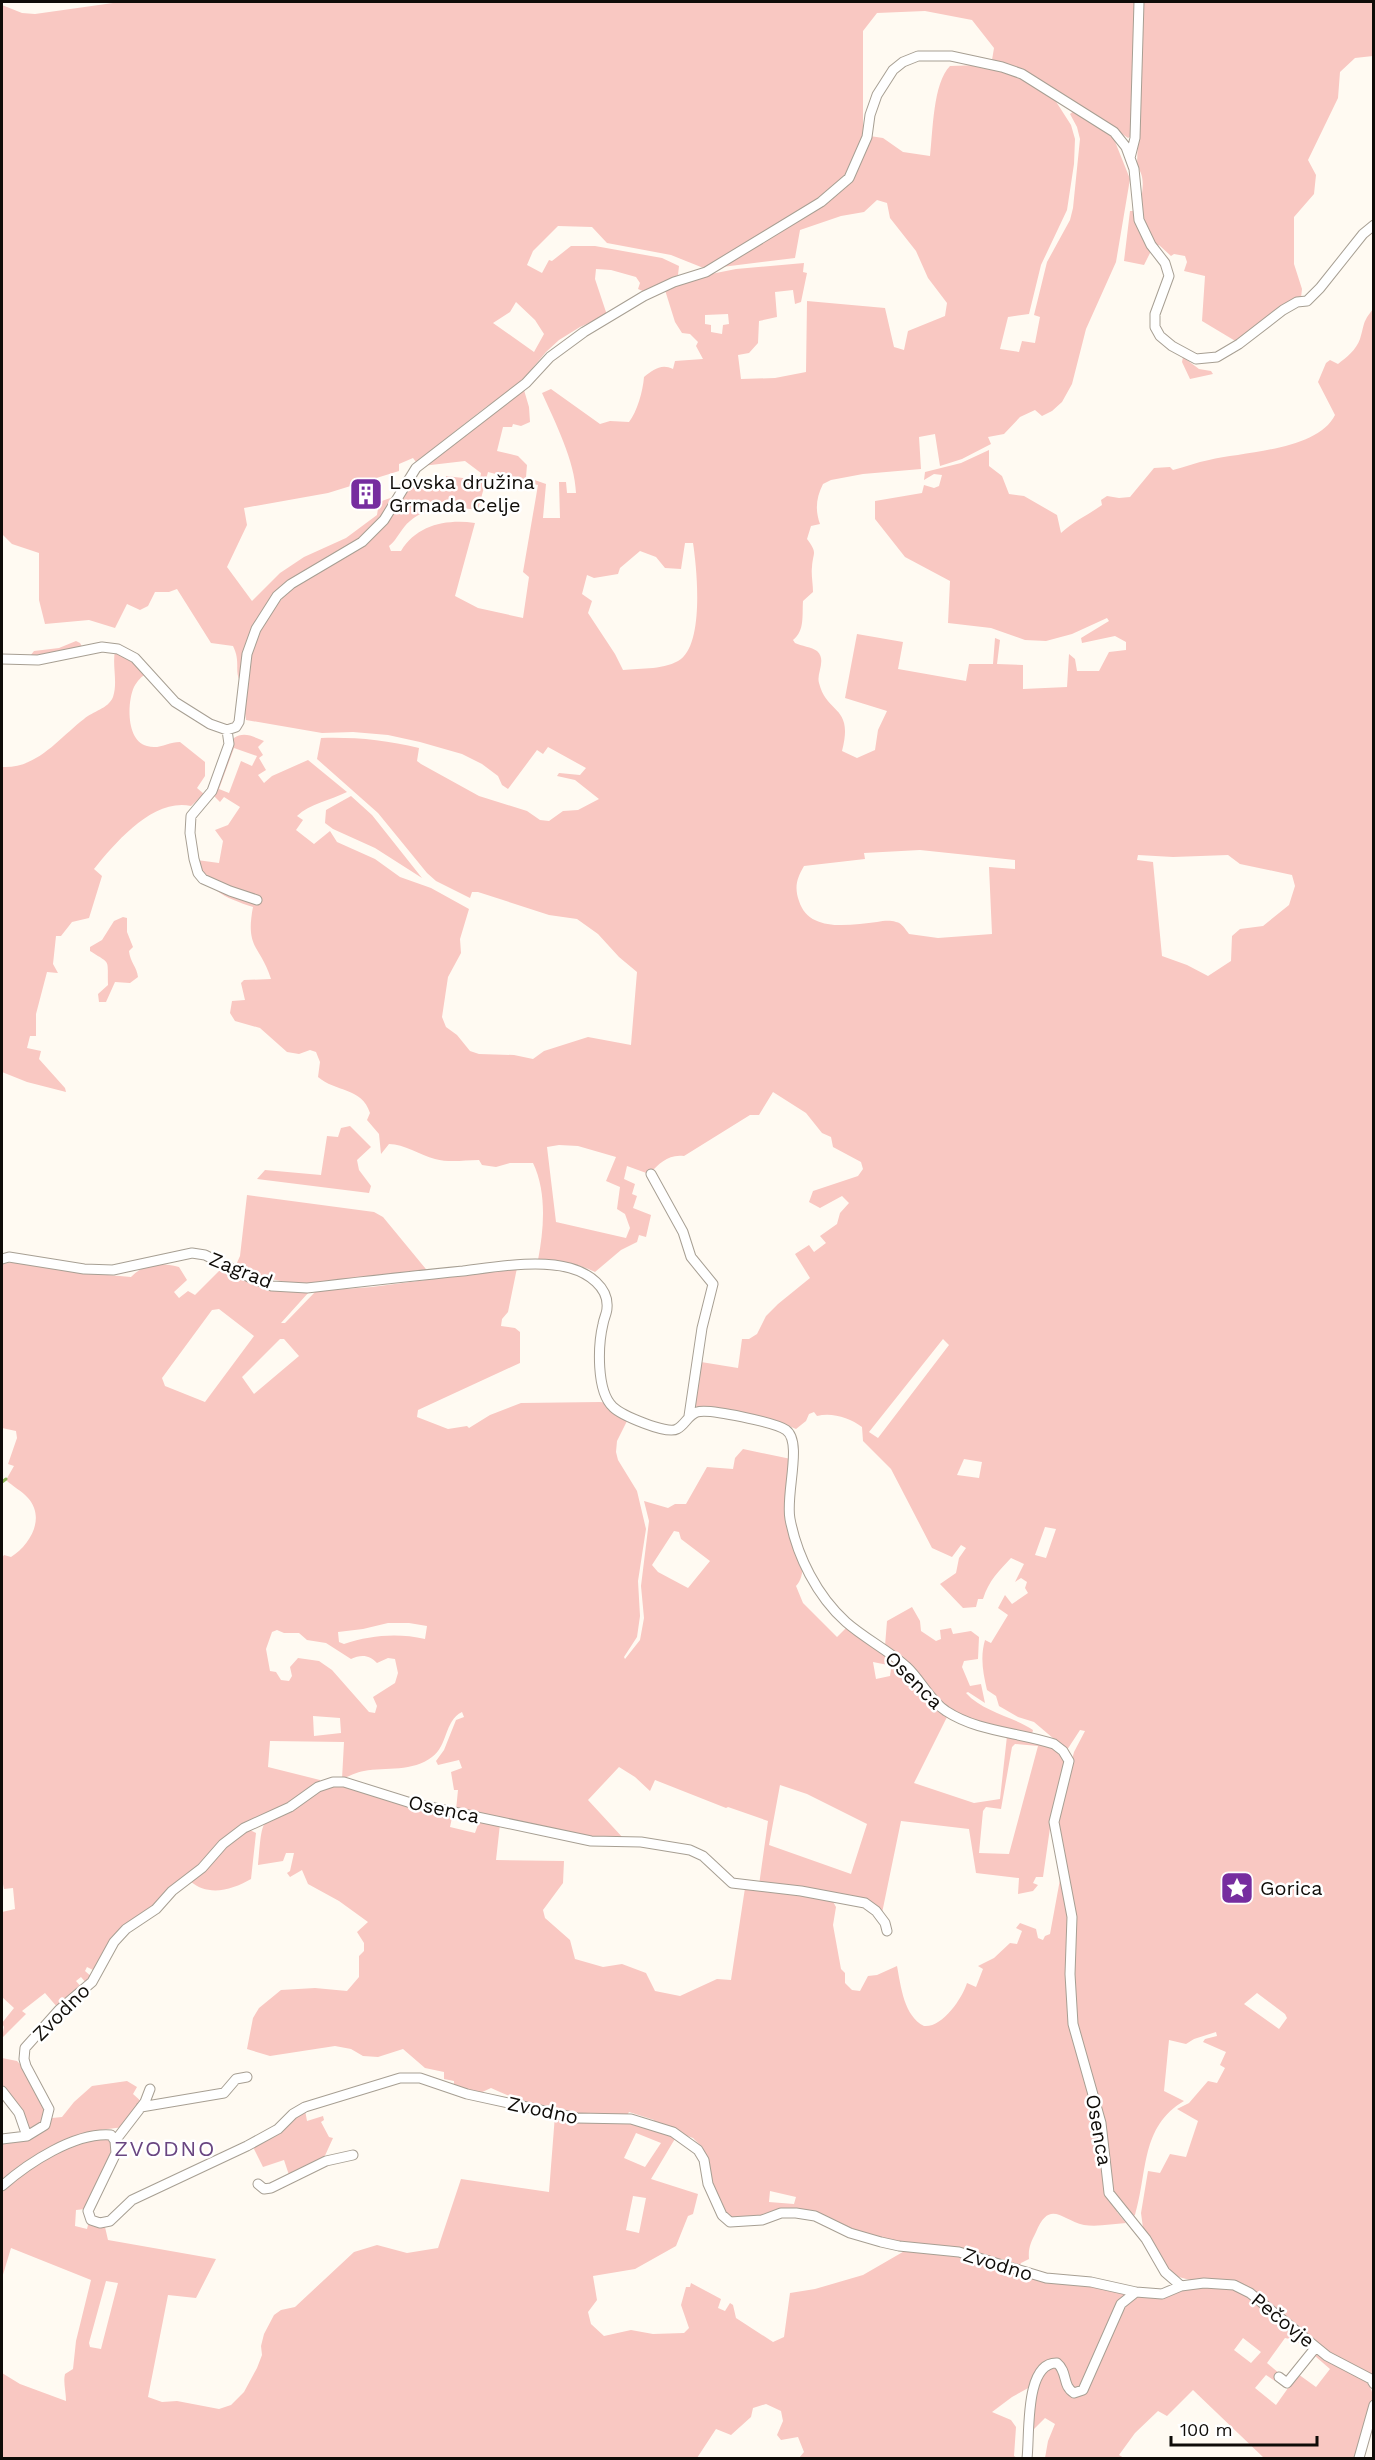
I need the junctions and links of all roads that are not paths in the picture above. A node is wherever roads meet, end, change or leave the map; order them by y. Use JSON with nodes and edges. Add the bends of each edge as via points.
{"nodes":[{"id":1,"x":1138,"y":2,"type":"edge"},
{"id":2,"x":1130,"y":158,"type":"junction"},
{"id":3,"x":1374,"y":225,"type":"edge"},
{"id":4,"x":2,"y":659,"type":"edge"},
{"id":5,"x":227,"y":730,"type":"junction"},
{"id":6,"x":257,"y":900,"type":"dead end"},
{"id":7,"x":651,"y":1174,"type":"dead end"},
{"id":8,"x":2,"y":1259,"type":"edge"},
{"id":9,"x":518,"y":1265,"type":"joint"},
{"id":10,"x":689,"y":1416,"type":"junction"},
{"id":11,"x":887,"y":1931,"type":"dead end"},
{"id":12,"x":106,"y":1955,"type":"joint"},
{"id":13,"x":247,"y":2077,"type":"dead end"},
{"id":14,"x":150,"y":2089,"type":"dead end"},
{"id":15,"x":2,"y":2091,"type":"edge"},
{"id":16,"x":141,"y":2108,"type":"junction"},
{"id":17,"x":27,"y":2136,"type":"junction"},
{"id":18,"x":2,"y":2139,"type":"edge"},
{"id":19,"x":115,"y":2141,"type":"junction"},
{"id":20,"x":353,"y":2155,"type":"dead end"},
{"id":21,"x":258,"y":2184,"type":"dead end"},
{"id":22,"x":2,"y":2186,"type":"edge"},
{"id":23,"x":1182,"y":2286,"type":"junction"},
{"id":24,"x":1136,"y":2292,"type":"junction"},
{"id":25,"x":1316,"y":2347,"type":"junction"},
{"id":26,"x":1279,"y":2378,"type":"dead end"},
{"id":27,"x":1373,"y":2381,"type":"edge"},
{"id":28,"x":1374,"y":2405,"type":"edge"},
{"id":29,"x":1027,"y":2458,"type":"edge"},
{"id":30,"x":1359,"y":2458,"type":"edge"}],
"edges":[{"from":1,"to":2,"type":"street","via":[[1135,138]]},
{"from":2,"to":3,"type":"street","via":[[1139,220],[1169,276],[1155,314],[1155,327],[1172,346],[1196,360],[1217,357],[1283,310],[1307,301]]},
{"from":2,"to":5,"type":"street","via":[[1114,132],[1022,74],[951,56],[918,56],[903,62],[877,95],[867,137],[849,178],[820,202],[706,272],[644,296],[567,344],[526,383],[416,468],[384,520],[362,542],[291,584],[278,596],[256,628],[247,654],[239,722]]},
{"from":4,"to":5,"type":"street","via":[[38,660],[102,647],[118,649],[150,672],[175,702]]},
{"from":5,"to":6,"type":"street","via":[[229,744],[212,791],[191,816],[194,859],[203,879]]},
{"from":7,"to":10,"type":"street","via":[[683,1232],[691,1257],[713,1284]]},
{"from":8,"to":9,"type":"street","name":"Zagrad","via":[[113,1270],[192,1253],[205,1255],[272,1286],[307,1288]]},
{"from":9,"to":10,"type":"street","name":"Osenca","via":[[570,1267],[599,1284],[608,1308],[600,1347],[603,1388],[615,1409],[672,1431],[680,1428]]},
{"from":10,"to":23,"type":"street","name":"Osenca","via":[[707,1411],[784,1429],[795,1447],[789,1518],[810,1575],[828,1602],[846,1622],[907,1667],[943,1710],[977,1726],[1054,1744],[1069,1761],[1054,1822],[1072,1917],[1073,2024],[1101,2123],[1109,2193],[1146,2239],[1165,2272]]},
{"from":11,"to":12,"type":"street","name":"Osenca","via":[[876,1911],[865,1903],[732,1883],[703,1856],[690,1850],[641,1842],[591,1841],[439,1810],[333,1782],[244,1827],[156,1909],[126,1929]]},
{"from":12,"to":17,"type":"street","name":"Zvodno","via":[[92,1982],[59,2010],[25,2048],[26,2066],[49,2109],[45,2125]]},
{"from":13,"to":16,"type":"street","via":[[236,2079],[224,2093]]},
{"from":14,"to":16,"type":"street"},
{"from":15,"to":17,"type":"street","via":[[19,2113]]},
{"from":16,"to":19,"type":"street"},
{"from":17,"to":18,"type":"street"},
{"from":19,"to":22,"type":"street","via":[[111,2134],[77,2138]]},
{"from":19,"to":24,"type":"street","name":"Zvodno","via":[[116,2153],[88,2211],[91,2220],[100,2223],[110,2222],[132,2200],[278,2129],[305,2107],[400,2078],[420,2078],[467,2094],[577,2118],[631,2120],[673,2132],[698,2150],[708,2184],[729,2222],[796,2212],[881,2242],[959,2252],[1046,2278]]},
{"from":20,"to":21,"type":"street","via":[[326,2161],[271,2188],[264,2189]]},
{"from":23,"to":24,"type":"street","name":"Zvodno","via":[[1162,2294]]},
{"from":23,"to":25,"type":"street","name":"Pečovje","via":[[1217,2282],[1234,2285],[1251,2293]]},
{"from":24,"to":29,"type":"street","via":[[1121,2304],[1083,2390],[1070,2391],[1065,2373],[1057,2363],[1041,2369],[1030,2405]]},
{"from":25,"to":26,"type":"street","via":[[1287,2383]]},
{"from":25,"to":27,"type":"street","name":"Pečovje"},
{"from":28,"to":30,"type":"street"}]}
